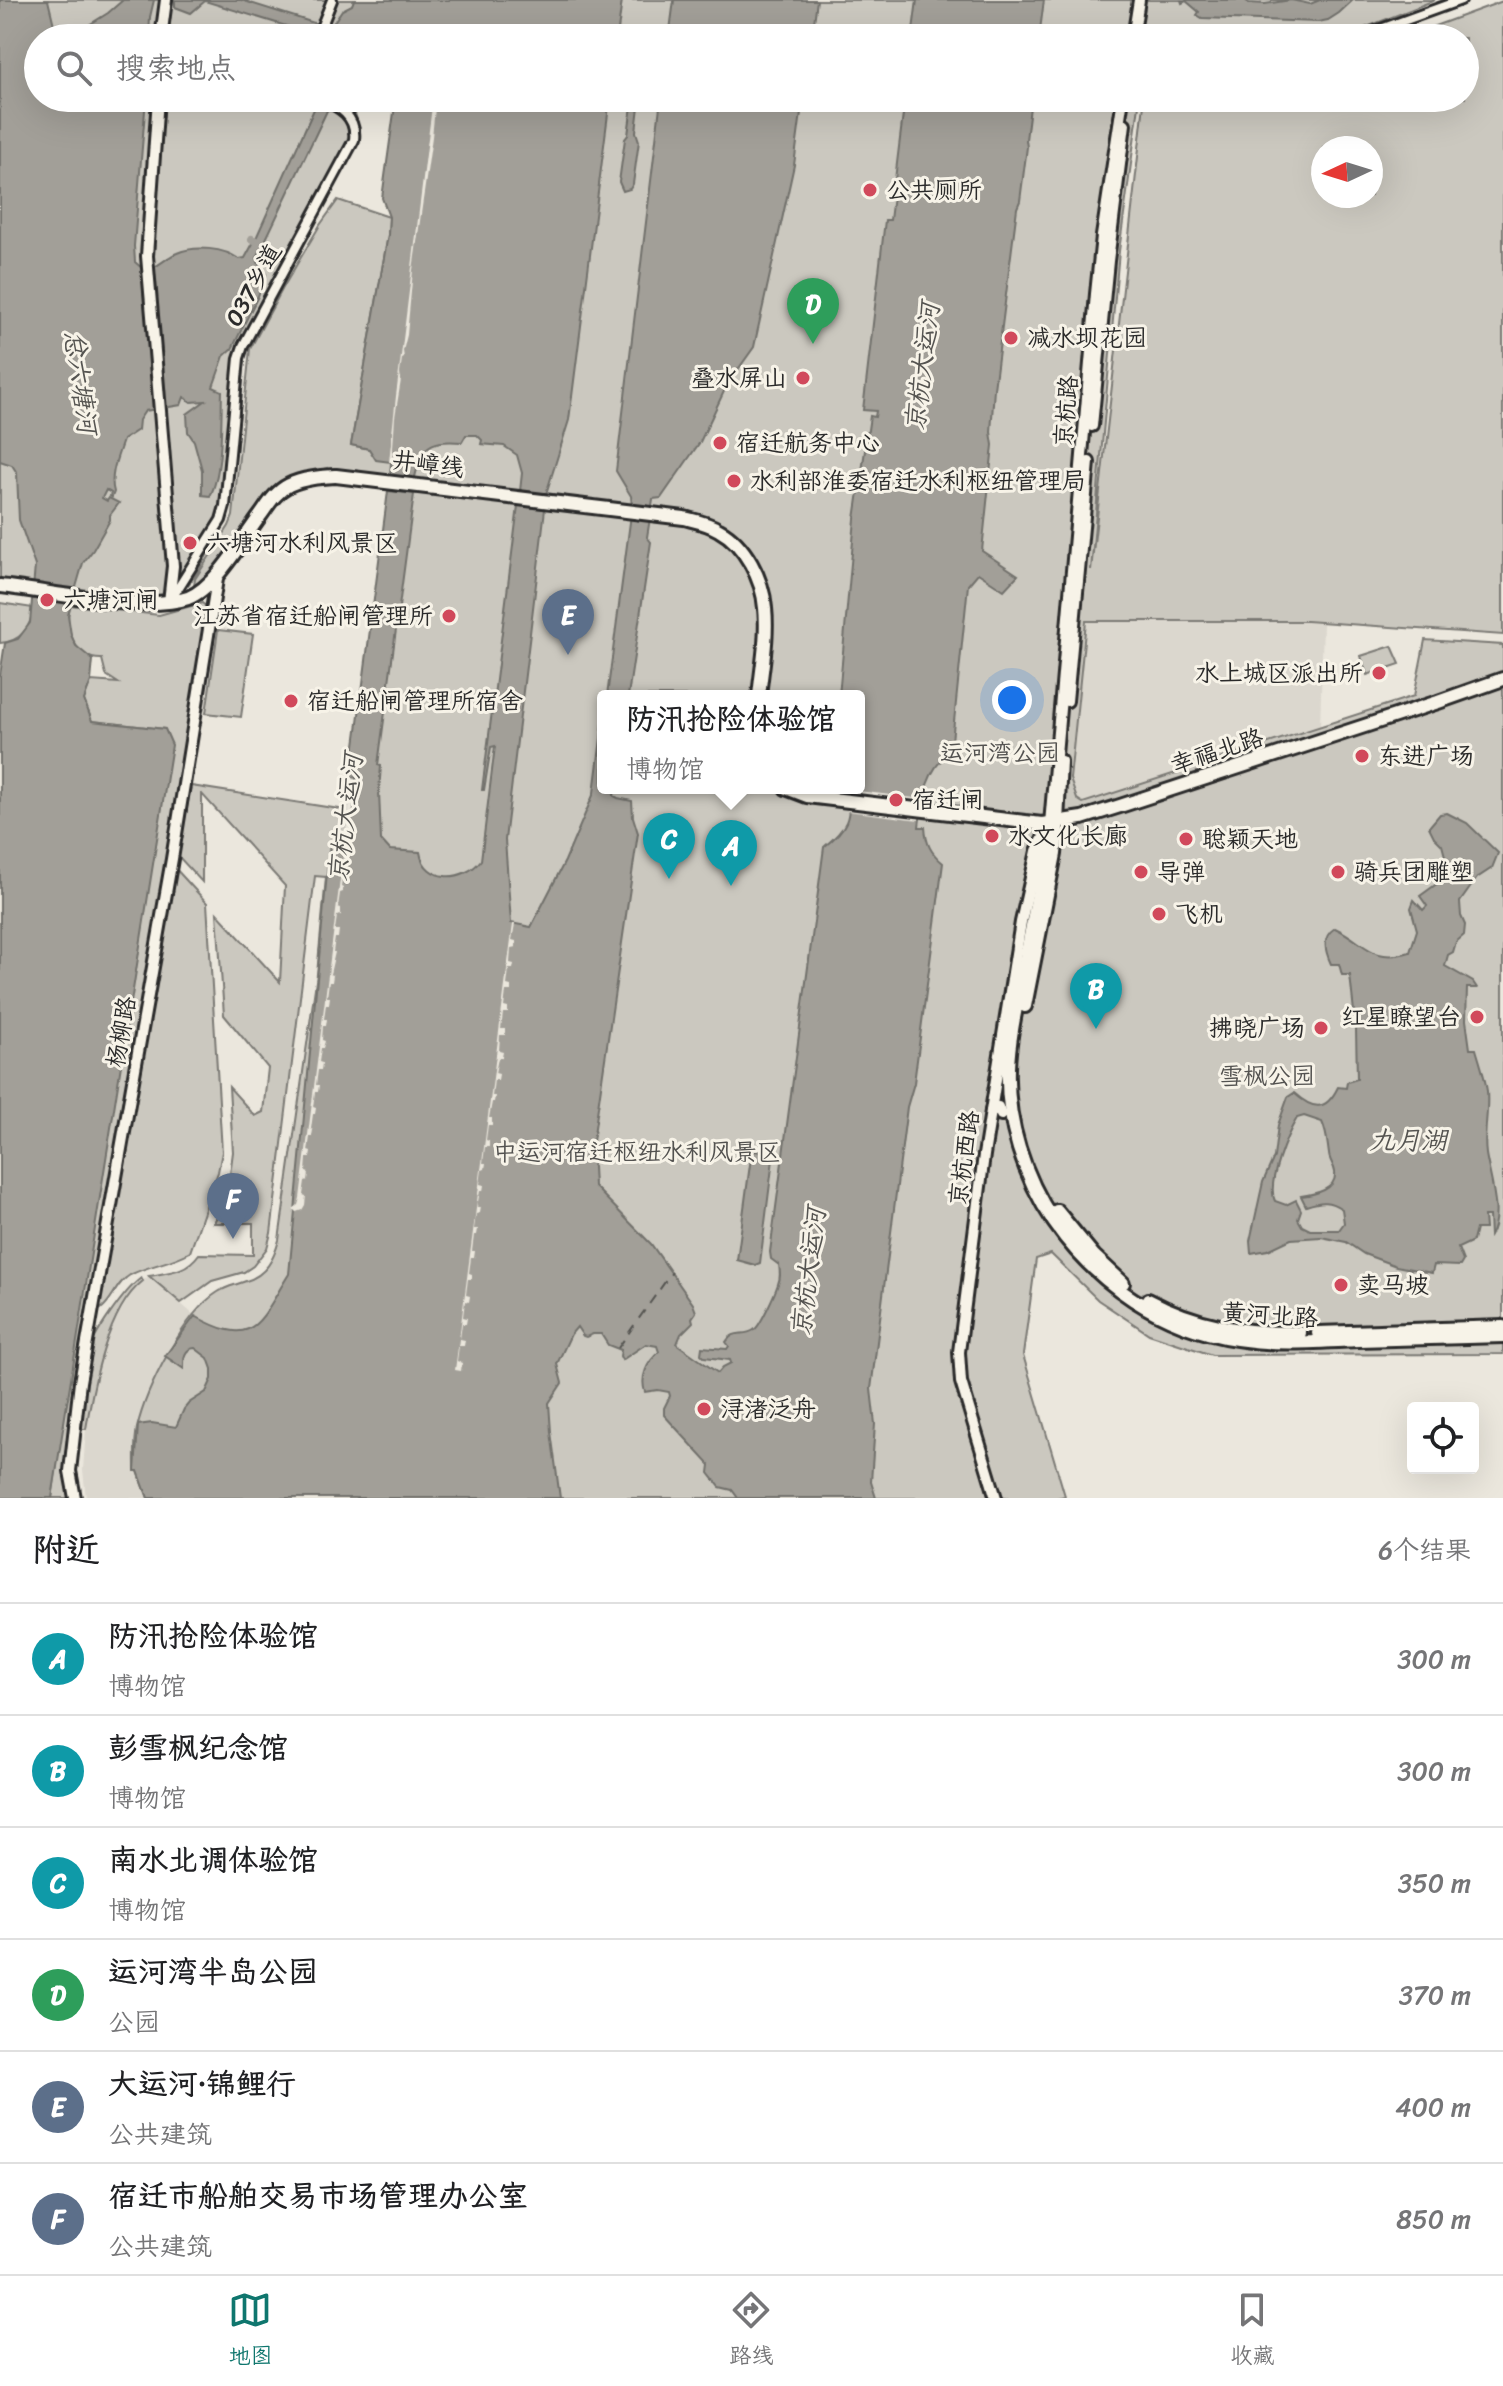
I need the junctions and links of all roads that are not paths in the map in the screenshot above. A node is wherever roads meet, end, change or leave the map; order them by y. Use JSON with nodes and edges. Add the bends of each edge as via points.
{"nodes":[{"id":1,"x":166,"y":0,"type":"edge"},
{"id":2,"x":332,"y":0,"type":"edge"},
{"id":3,"x":1142,"y":0,"type":"edge"},
{"id":4,"x":1461,"y":0,"type":"edge"},
{"id":5,"x":163,"y":24,"type":"edge"},
{"id":6,"x":322,"y":24,"type":"edge"},
{"id":7,"x":1138,"y":24,"type":"edge"},
{"id":8,"x":1395,"y":24,"type":"edge"},
{"id":9,"x":157,"y":112,"type":"edge"},
{"id":10,"x":344,"y":112,"type":"edge"},
{"id":11,"x":1121,"y":112,"type":"edge"},
{"id":12,"x":1127,"y":112,"type":"edge"},
{"id":13,"x":218,"y":573,"type":"junction"},
{"id":14,"x":0,"y":586,"type":"edge"},
{"id":15,"x":169,"y":602,"type":"junction"},
{"id":16,"x":1503,"y":679,"type":"edge"},
{"id":17,"x":759,"y":690,"type":"edge"},
{"id":18,"x":802,"y":794,"type":"edge"},
{"id":19,"x":1054,"y":823,"type":"junction"},
{"id":20,"x":1503,"y":1327,"type":"edge"},
{"id":21,"x":1503,"y":1336,"type":"edge"},
{"id":22,"x":75,"y":1498,"type":"edge"},
{"id":23,"x":996,"y":1498,"type":"edge"}],
"edges":[{"from":1,"to":5,"type":"street"},
{"from":2,"to":6,"type":"street"},
{"from":3,"to":7,"type":"street"},
{"from":4,"to":8,"type":"street"},
{"from":9,"to":15,"type":"street","via":[[147,256],[173,566]]},
{"from":10,"to":15,"type":"street","name":"037乡道","via":[[352,121],[354,140],[239,358],[221,520]]},
{"from":11,"to":19,"type":"street","name":"京杭路","via":[[1097,279]]},
{"from":12,"to":19,"type":"street","name":"京杭路"},
{"from":13,"to":15,"type":"main road","name":"井嶂线","via":[[189,597]]},
{"from":13,"to":17,"type":"main road","name":"井嶂线","via":[[275,495],[320,477],[704,523],[719,529],[756,574],[765,608]]},
{"from":13,"to":22,"type":"street","name":"杨柳路","via":[[80,1382],[70,1471]]},
{"from":14,"to":15,"type":"main road","name":"井嶂线"},
{"from":16,"to":19,"type":"main road","name":"幸福北路"},
{"from":18,"to":19,"type":"main road","name":"幸福北路"},
{"from":19,"to":20,"type":"main road","name":"黄河北路","via":[[1055,854],[1015,1082],[1028,1154],[1068,1227],[1141,1296],[1228,1329],[1305,1333]]},
{"from":19,"to":21,"type":"main road","name":"黄河北路","via":[[1013,1024],[1008,1087],[1029,1176],[1073,1247],[1101,1276],[1146,1308],[1191,1328],[1236,1339]]},
{"from":19,"to":23,"type":"street","name":"京杭西路","via":[[1037,851],[1021,922],[959,1365]]}]}
